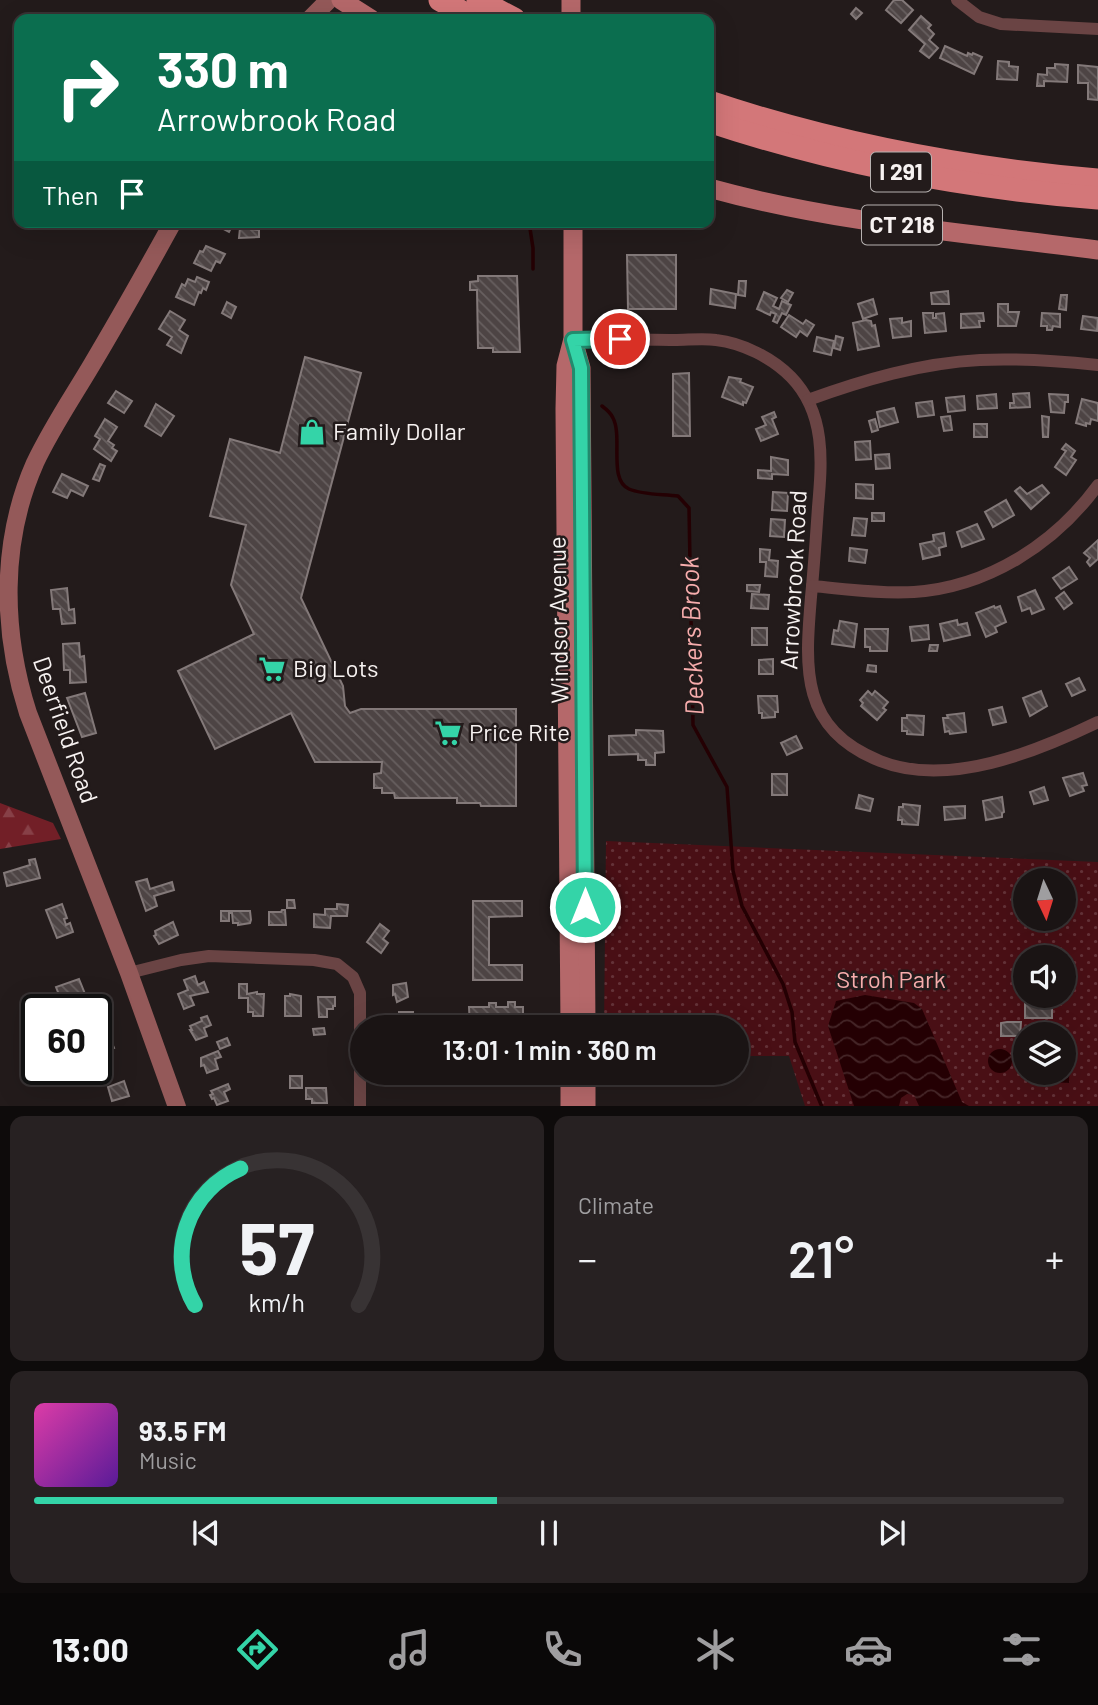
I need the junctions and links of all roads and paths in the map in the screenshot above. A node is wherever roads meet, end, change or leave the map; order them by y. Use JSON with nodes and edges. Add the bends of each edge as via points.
{"nodes":[{"id":1,"x":329,"y":0,"type":"edge"},
{"id":2,"x":341,"y":0,"type":"edge"},
{"id":3,"x":440,"y":0,"type":"edge"},
{"id":4,"x":478,"y":0,"type":"edge"},
{"id":5,"x":957,"y":0,"type":"edge"},
{"id":6,"x":315,"y":14,"type":"edge"},
{"id":7,"x":362,"y":14,"type":"edge"},
{"id":8,"x":466,"y":14,"type":"edge"},
{"id":9,"x":505,"y":14,"type":"edge"},
{"id":10,"x":1098,"y":29,"type":"edge"},
{"id":11,"x":714,"y":104,"type":"edge"},
{"id":12,"x":714,"y":123,"type":"edge"},
{"id":13,"x":1098,"y":180,"type":"edge"},
{"id":14,"x":714,"y":189,"type":"edge"},
{"id":15,"x":1098,"y":198,"type":"edge"},
{"id":16,"x":170,"y":228,"type":"edge"},
{"id":17,"x":573,"y":228,"type":"edge"},
{"id":18,"x":1098,"y":250,"type":"edge"},
{"id":19,"x":573,"y":340,"type":"junction"},
{"id":20,"x":1098,"y":365,"type":"edge"},
{"id":21,"x":808,"y":400,"type":"junction"},
{"id":22,"x":1098,"y":485,"type":"edge"},
{"id":23,"x":812,"y":586,"type":"junction"},
{"id":24,"x":4,"y":627,"type":"edge"},
{"id":25,"x":1098,"y":722,"type":"edge"},
{"id":26,"x":130,"y":973,"type":"junction"},
{"id":27,"x":578,"y":975,"type":"junction"},
{"id":28,"x":572,"y":1015,"type":"edge"},
{"id":29,"x":584,"y":1015,"type":"edge"},
{"id":30,"x":570,"y":1085,"type":"edge"},
{"id":31,"x":586,"y":1085,"type":"edge"},
{"id":32,"x":177,"y":1106,"type":"edge"},
{"id":33,"x":360,"y":1106,"type":"edge"},
{"id":34,"x":570,"y":1106,"type":"edge"},
{"id":35,"x":586,"y":1106,"type":"edge"}],
"edges":[{"from":1,"to":6,"type":"street"},
{"from":2,"to":7,"type":"main road"},
{"from":3,"to":8,"type":"highway"},
{"from":4,"to":9,"type":"highway"},
{"from":5,"to":10,"type":"street","via":[[979,17],[1001,24]]},
{"from":11,"to":13,"type":"highway","number":"I 291","via":[[901,153]]},
{"from":12,"to":15,"type":"highway","number":"I 291","via":[[800,149],[903,172]]},
{"from":14,"to":18,"type":"main road","number":"CT 218","via":[[822,214]]},
{"from":16,"to":24,"type":"street","name":"Deerfield Road","via":[[34,465],[16,518]]},
{"from":17,"to":19,"type":"main road","name":"Windsor Avenue"},
{"from":19,"to":21,"type":"street","name":"Arrowbrook Road","via":[[716,340],[744,347],[771,360]]},
{"from":19,"to":27,"type":"main road","name":"Windsor Avenue","via":[[566,366],[574,437]]},
{"from":20,"to":21,"type":"street","via":[[979,360],[854,383]]},
{"from":21,"to":23,"type":"street","name":"Arrowbrook Road","via":[[820,433],[822,468]]},
{"from":22,"to":23,"type":"street","via":[[1047,540],[972,582],[915,592]]},
{"from":23,"to":25,"type":"street","name":"Arrowbrook Road","via":[[809,683],[831,727],[870,757],[917,770],[979,765],[1014,758]]},
{"from":24,"to":26,"type":"street","name":"Deerfield Road","via":[[29,713]]},
{"from":26,"to":32,"type":"street","name":"Deerfield Road"},
{"from":26,"to":33,"type":"street","via":[[209,956],[337,964],[353,977],[360,993]]},
{"from":27,"to":28,"type":"main road","name":"Windsor Avenue"},
{"from":27,"to":29,"type":"main road","name":"Windsor Avenue"},
{"from":30,"to":34,"type":"main road"},
{"from":31,"to":35,"type":"main road"}]}
